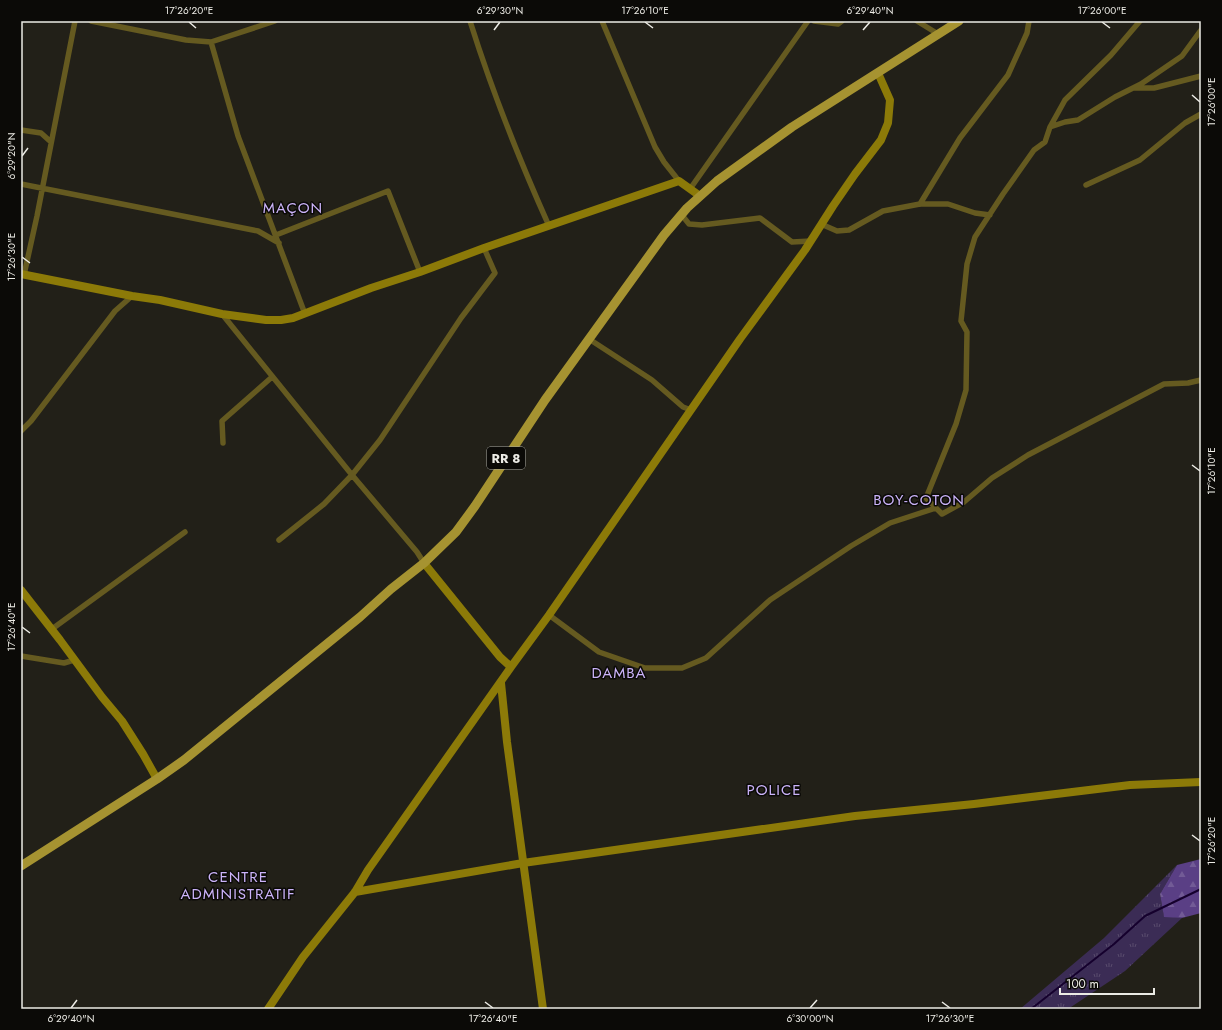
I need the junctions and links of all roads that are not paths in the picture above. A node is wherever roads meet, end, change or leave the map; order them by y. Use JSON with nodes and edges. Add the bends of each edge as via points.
{"nodes":[{"id":1,"x":75,"y":21,"type":"edge"},
{"id":2,"x":91,"y":21,"type":"edge"},
{"id":3,"x":275,"y":21,"type":"edge"},
{"id":4,"x":470,"y":21,"type":"edge"},
{"id":5,"x":602,"y":21,"type":"edge"},
{"id":6,"x":808,"y":21,"type":"edge"},
{"id":7,"x":814,"y":21,"type":"edge"},
{"id":8,"x":842,"y":21,"type":"edge"},
{"id":9,"x":917,"y":21,"type":"edge"},
{"id":10,"x":959,"y":21,"type":"edge"},
{"id":11,"x":1029,"y":21,"type":"edge"},
{"id":12,"x":1140,"y":21,"type":"edge"},
{"id":13,"x":1201,"y":30,"type":"edge"},
{"id":14,"x":938,"y":34,"type":"junction"},
{"id":15,"x":211,"y":42,"type":"junction"},
{"id":16,"x":878,"y":73,"type":"junction"},
{"id":17,"x":1201,"y":76,"type":"edge"},
{"id":18,"x":1134,"y":88,"type":"junction"},
{"id":19,"x":1201,"y":114,"type":"edge"},
{"id":20,"x":1050,"y":127,"type":"junction"},
{"id":21,"x":21,"y":130,"type":"edge"},
{"id":22,"x":51,"y":142,"type":"junction"},
{"id":23,"x":679,"y":181,"type":"junction"},
{"id":24,"x":21,"y":184,"type":"edge"},
{"id":25,"x":1086,"y":185,"type":"dead end"},
{"id":26,"x":41,"y":188,"type":"junction"},
{"id":27,"x":690,"y":189,"type":"junction"},
{"id":28,"x":700,"y":196,"type":"junction"},
{"id":29,"x":920,"y":204,"type":"junction"},
{"id":30,"x":681,"y":214,"type":"junction"},
{"id":31,"x":990,"y":215,"type":"junction"},
{"id":32,"x":821,"y":224,"type":"junction"},
{"id":33,"x":549,"y":226,"type":"junction"},
{"id":34,"x":276,"y":235,"type":"junction"},
{"id":35,"x":811,"y":241,"type":"junction"},
{"id":36,"x":279,"y":243,"type":"junction"},
{"id":37,"x":484,"y":248,"type":"junction"},
{"id":38,"x":420,"y":272,"type":"junction"},
{"id":39,"x":22,"y":277,"type":"edge"},
{"id":40,"x":132,"y":296,"type":"junction"},
{"id":41,"x":222,"y":314,"type":"junction"},
{"id":42,"x":305,"y":314,"type":"junction"},
{"id":43,"x":589,"y":339,"type":"junction"},
{"id":44,"x":272,"y":377,"type":"junction"},
{"id":45,"x":1201,"y":380,"type":"edge"},
{"id":46,"x":692,"y":410,"type":"junction"},
{"id":47,"x":21,"y":431,"type":"edge"},
{"id":48,"x":223,"y":443,"type":"dead end"},
{"id":49,"x":352,"y":475,"type":"junction"},
{"id":50,"x":936,"y":508,"type":"junction"},
{"id":51,"x":185,"y":532,"type":"dead end"},
{"id":52,"x":279,"y":540,"type":"dead end"},
{"id":53,"x":424,"y":563,"type":"junction"},
{"id":54,"x":21,"y":590,"type":"edge"},
{"id":55,"x":549,"y":615,"type":"junction"},
{"id":56,"x":52,"y":629,"type":"junction"},
{"id":57,"x":21,"y":656,"type":"edge"},
{"id":58,"x":74,"y":660,"type":"junction"},
{"id":59,"x":511,"y":667,"type":"junction"},
{"id":60,"x":501,"y":683,"type":"junction"},
{"id":61,"x":157,"y":779,"type":"junction"},
{"id":62,"x":1201,"y":782,"type":"edge"},
{"id":63,"x":523,"y":864,"type":"junction"},
{"id":64,"x":21,"y":866,"type":"edge"},
{"id":65,"x":355,"y":892,"type":"junction"},
{"id":66,"x":268,"y":1009,"type":"edge"},
{"id":67,"x":543,"y":1009,"type":"edge"}],
"edges":[{"from":1,"to":22,"type":"street"},
{"from":2,"to":15,"type":"street","via":[[186,40]]},
{"from":3,"to":15,"type":"street"},
{"from":4,"to":33,"type":"street","via":[[482,60]]},
{"from":5,"to":23,"type":"street","via":[[654,147]]},
{"from":6,"to":27,"type":"street"},
{"from":7,"to":8,"type":"street","via":[[838,24]]},
{"from":9,"to":14,"type":"street"},
{"from":10,"to":14,"type":"main road","number":"RR 8"},
{"from":11,"to":29,"type":"street","via":[[1027,33],[1008,75],[960,138]]},
{"from":12,"to":20,"type":"street","via":[[1111,55],[1065,100]]},
{"from":13,"to":18,"type":"street","via":[[1182,56]]},
{"from":14,"to":16,"type":"main road","number":"RR 8"},
{"from":15,"to":34,"type":"street","via":[[238,136]]},
{"from":16,"to":28,"type":"main road","number":"RR 8","via":[[792,127]]},
{"from":16,"to":32,"type":"street","via":[[890,100],[887,128]]},
{"from":17,"to":18,"type":"street","via":[[1154,88]]},
{"from":18,"to":20,"type":"street","via":[[1078,120]]},
{"from":19,"to":25,"type":"street","via":[[1185,123],[1140,160]]},
{"from":20,"to":31,"type":"street","via":[[1045,142],[1034,150]]},
{"from":21,"to":22,"type":"street","via":[[41,134]]},
{"from":22,"to":26,"type":"street"},
{"from":23,"to":27,"type":"street"},
{"from":23,"to":33,"type":"street"},
{"from":24,"to":26,"type":"street"},
{"from":26,"to":36,"type":"street","via":[[258,231]]},
{"from":26,"to":39,"type":"street"},
{"from":27,"to":28,"type":"street"},
{"from":28,"to":30,"type":"main road","number":"RR 8"},
{"from":29,"to":31,"type":"street","via":[[948,204],[975,214]]},
{"from":29,"to":32,"type":"street","via":[[883,211],[849,230],[837,231]]},
{"from":30,"to":35,"type":"street","via":[[690,224],[702,225],[760,218],[792,242]]},
{"from":30,"to":43,"type":"main road","number":"RR 8"},
{"from":31,"to":50,"type":"street","via":[[975,237],[967,264],[962,321],[967,332],[966,390],[956,424],[926,498]]},
{"from":32,"to":35,"type":"street"},
{"from":33,"to":37,"type":"street"},
{"from":34,"to":36,"type":"street"},
{"from":34,"to":38,"type":"street","via":[[388,191]]},
{"from":35,"to":46,"type":"street"},
{"from":36,"to":42,"type":"street"},
{"from":37,"to":38,"type":"street"},
{"from":37,"to":49,"type":"street","via":[[495,273],[461,318],[380,440]]},
{"from":38,"to":42,"type":"street"},
{"from":39,"to":40,"type":"street"},
{"from":40,"to":41,"type":"street"},
{"from":40,"to":47,"type":"street","via":[[115,311]]},
{"from":41,"to":42,"type":"street","via":[[281,320]]},
{"from":41,"to":44,"type":"street"},
{"from":43,"to":46,"type":"street","via":[[652,380],[683,407]]},
{"from":43,"to":53,"type":"main road","number":"RR 8","via":[[456,532]]},
{"from":44,"to":48,"type":"street","via":[[222,421]]},
{"from":44,"to":49,"type":"street"},
{"from":45,"to":50,"type":"street","via":[[1164,384],[1028,455],[992,478],[964,502],[942,514]]},
{"from":46,"to":55,"type":"street"},
{"from":49,"to":52,"type":"street","via":[[324,504]]},
{"from":49,"to":53,"type":"street"},
{"from":50,"to":55,"type":"street","via":[[890,523],[851,546],[770,600],[706,658],[682,668],[645,668],[599,652]]},
{"from":51,"to":56,"type":"street"},
{"from":53,"to":59,"type":"street","via":[[500,657]]},
{"from":53,"to":61,"type":"main road","number":"RR 8","via":[[242,714]]},
{"from":54,"to":56,"type":"street"},
{"from":55,"to":59,"type":"street"},
{"from":56,"to":58,"type":"street"},
{"from":57,"to":58,"type":"street","via":[[64,663]]},
{"from":58,"to":61,"type":"street","via":[[122,721]]},
{"from":59,"to":60,"type":"street"},
{"from":60,"to":63,"type":"street"},
{"from":60,"to":65,"type":"street","via":[[372,863]]},
{"from":61,"to":64,"type":"main road","number":"RR 8"},
{"from":62,"to":63,"type":"street","via":[[1130,785],[855,816]]},
{"from":63,"to":65,"type":"street"},
{"from":63,"to":67,"type":"street"},
{"from":65,"to":66,"type":"street","via":[[304,957]]}]}
